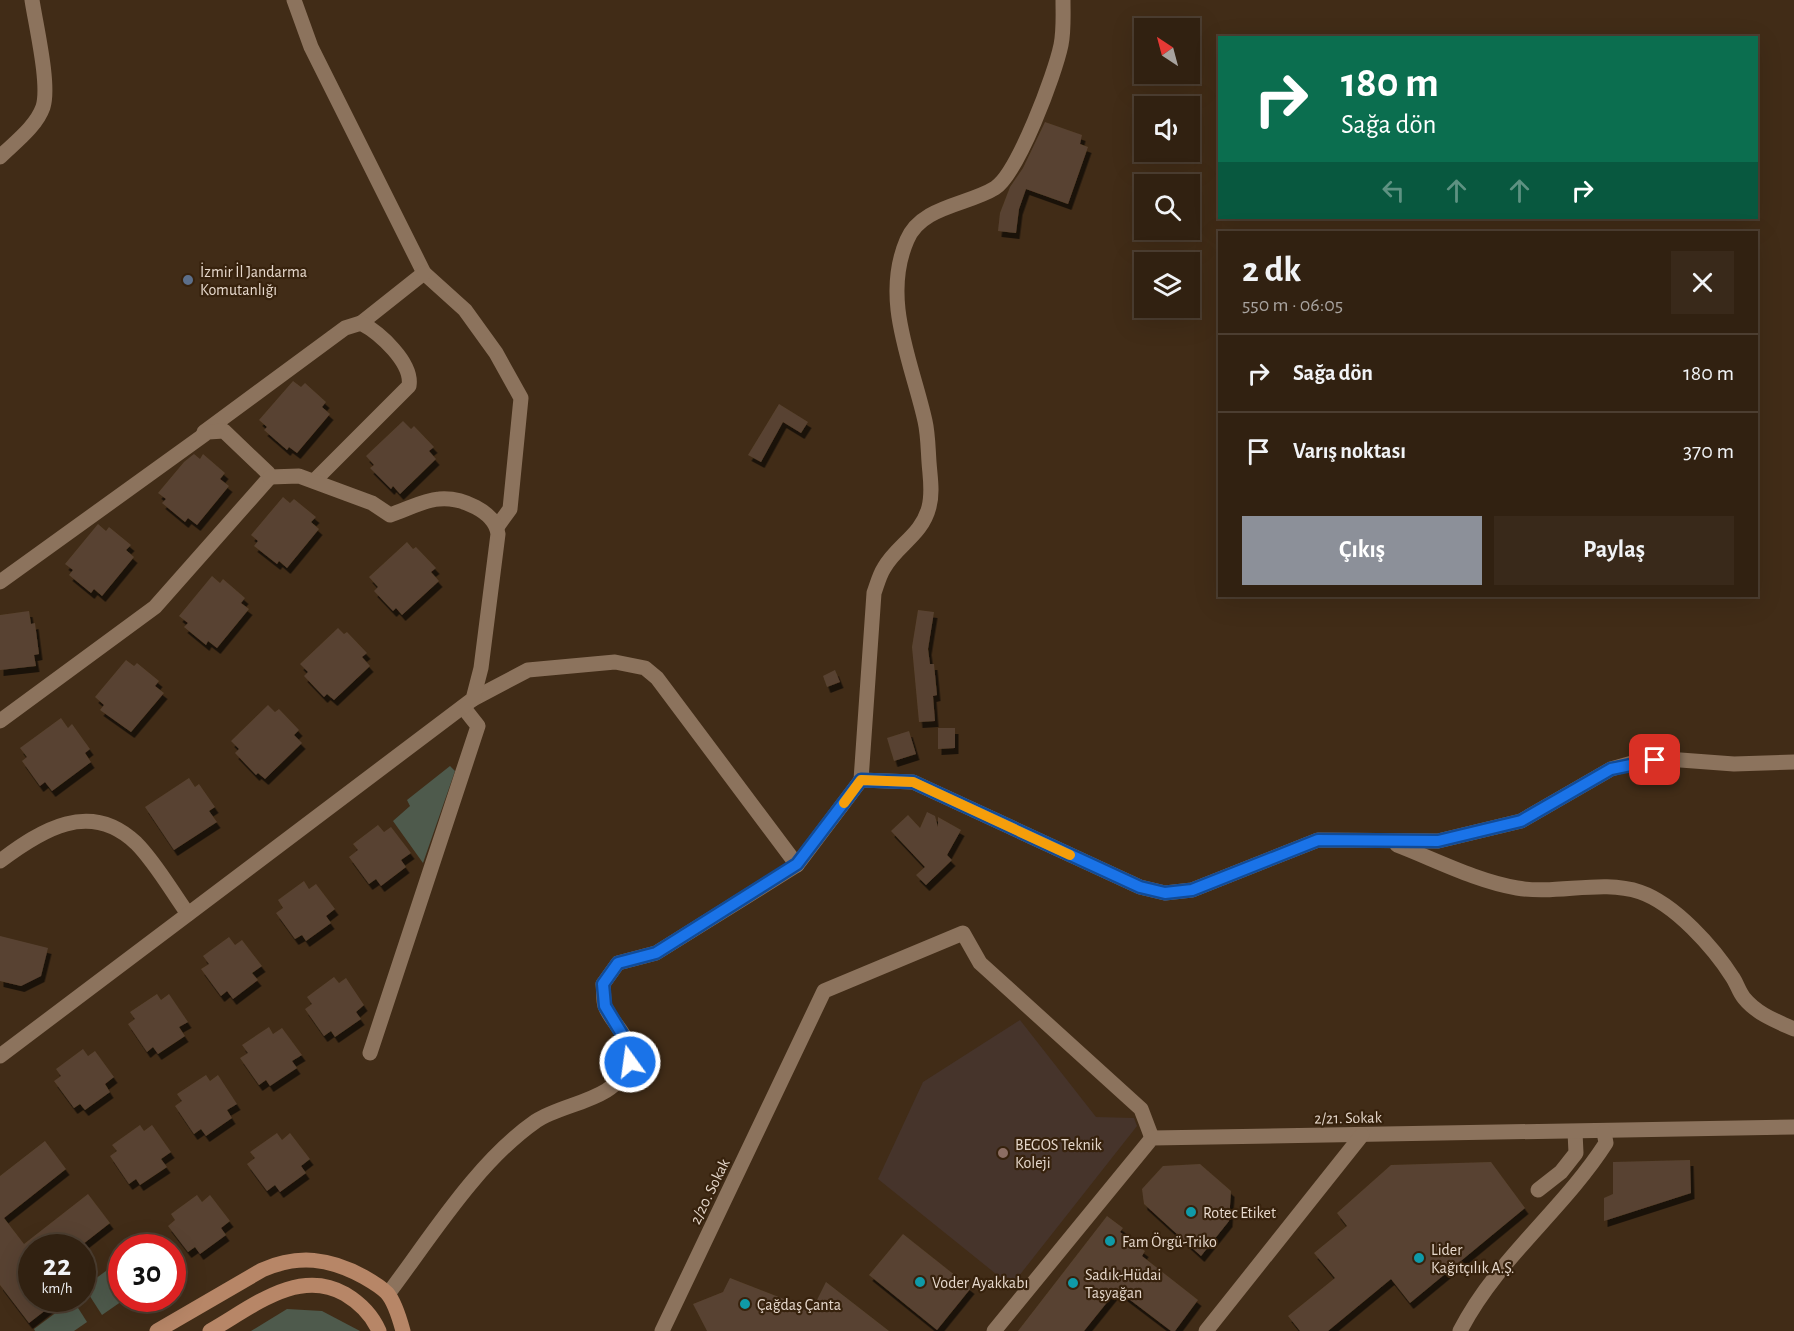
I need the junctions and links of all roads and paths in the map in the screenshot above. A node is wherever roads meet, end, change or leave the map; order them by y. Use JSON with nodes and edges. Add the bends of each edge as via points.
{"nodes":[{"id":1,"x":32,"y":0,"type":"edge"},
{"id":2,"x":294,"y":0,"type":"edge"},
{"id":3,"x":1063,"y":0,"type":"edge"},
{"id":4,"x":0,"y":157,"type":"edge"},
{"id":5,"x":424,"y":273,"type":"junction"},
{"id":6,"x":361,"y":323,"type":"junction"},
{"id":7,"x":200,"y":435,"type":"junction"},
{"id":8,"x":270,"y":477,"type":"junction"},
{"id":9,"x":314,"y":482,"type":"junction"},
{"id":10,"x":497,"y":527,"type":"junction"},
{"id":11,"x":0,"y":582,"type":"edge"},
{"id":12,"x":468,"y":703,"type":"junction"},
{"id":13,"x":0,"y":721,"type":"edge"},
{"id":14,"x":1794,"y":762,"type":"edge"},
{"id":15,"x":861,"y":780,"type":"junction"},
{"id":16,"x":1387,"y":840,"type":"junction"},
{"id":17,"x":0,"y":861,"type":"edge"},
{"id":18,"x":797,"y":864,"type":"junction"},
{"id":19,"x":188,"y":914,"type":"junction"},
{"id":20,"x":1794,"y":1029,"type":"edge"},
{"id":21,"x":370,"y":1053,"type":"dead end"},
{"id":22,"x":0,"y":1056,"type":"edge"},
{"id":23,"x":1794,"y":1127,"type":"edge"},
{"id":24,"x":1575,"y":1132,"type":"junction"},
{"id":25,"x":1604,"y":1132,"type":"junction"},
{"id":26,"x":1362,"y":1135,"type":"junction"},
{"id":27,"x":1152,"y":1138,"type":"junction"},
{"id":28,"x":1538,"y":1190,"type":"dead end"},
{"id":29,"x":387,"y":1294,"type":"junction"},
{"id":30,"x":157,"y":1331,"type":"edge"},
{"id":31,"x":210,"y":1331,"type":"edge"},
{"id":32,"x":379,"y":1331,"type":"edge"},
{"id":33,"x":403,"y":1331,"type":"edge"},
{"id":34,"x":662,"y":1331,"type":"edge"},
{"id":35,"x":994,"y":1331,"type":"edge"},
{"id":36,"x":1206,"y":1331,"type":"edge"},
{"id":37,"x":1460,"y":1331,"type":"edge"}],
"edges":[{"from":1,"to":4,"type":"street","via":[[44,84],[42,108]]},
{"from":2,"to":5,"type":"street","via":[[311,47]]},
{"from":3,"to":15,"type":"street","via":[[1060,47],[1037,114],[1011,171],[995,188],[942,209],[917,226],[900,259],[896,285],[898,317],[926,423],[930,506],[922,526],[884,567],[874,593]]},
{"from":5,"to":6,"type":"street"},
{"from":5,"to":10,"type":"street","via":[[465,310],[496,353],[521,398],[510,509]]},
{"from":6,"to":7,"type":"street","via":[[345,328]]},
{"from":6,"to":9,"type":"street","via":[[404,360],[411,378],[409,386]]},
{"from":7,"to":8,"type":"street","via":[[224,431]]},
{"from":7,"to":11,"type":"street"},
{"from":8,"to":9,"type":"street","via":[[299,476]]},
{"from":8,"to":13,"type":"street","via":[[155,606]]},
{"from":9,"to":10,"type":"street","via":[[372,503],[390,515],[441,498],[488,514]]},
{"from":10,"to":12,"type":"street","via":[[481,668]]},
{"from":12,"to":18,"type":"street","via":[[528,670],[615,662],[645,668],[657,678]]},
{"from":12,"to":19,"type":"street"},
{"from":12,"to":21,"type":"street","via":[[478,726]]},
{"from":14,"to":16,"type":"street","via":[[1643,760],[1611,769],[1521,821],[1438,841]]},
{"from":15,"to":16,"type":"street","via":[[913,782],[1140,887],[1165,893],[1192,890],[1318,840]]},
{"from":15,"to":18,"type":"street"},
{"from":16,"to":20,"type":"street","via":[[1470,874],[1518,888],[1618,887],[1642,892],[1710,945],[1744,998],[1767,1018]]},
{"from":17,"to":19,"type":"street","via":[[57,825],[103,823],[123,832],[138,845]]},
{"from":18,"to":29,"type":"street","via":[[656,953],[618,963],[603,984],[605,1006],[631,1049],[622,1078],[605,1091],[537,1120],[493,1155]]},
{"from":19,"to":22,"type":"street"},
{"from":23,"to":25,"type":"street","name":"2/21. Sokak"},
{"from":24,"to":25,"type":"street","name":"2/21. Sokak"},
{"from":24,"to":26,"type":"street","name":"2/21. Sokak"},
{"from":24,"to":28,"type":"street","via":[[1576,1153],[1561,1172]]},
{"from":25,"to":37,"type":"street","via":[[1606,1143],[1586,1173],[1474,1304]]},
{"from":26,"to":27,"type":"street","name":"2/21. Sokak"},
{"from":26,"to":36,"type":"street"},
{"from":27,"to":34,"type":"street","name":"2/20. Sokak","via":[[1141,1109],[980,963],[963,933],[824,991]]},
{"from":27,"to":35,"type":"street"},
{"from":29,"to":30,"type":"main road","via":[[337,1264],[319,1260],[281,1262]]},
{"from":29,"to":33,"type":"main road"},
{"from":31,"to":32,"type":"main road","via":[[280,1291],[310,1284],[337,1290],[360,1305]]}]}
